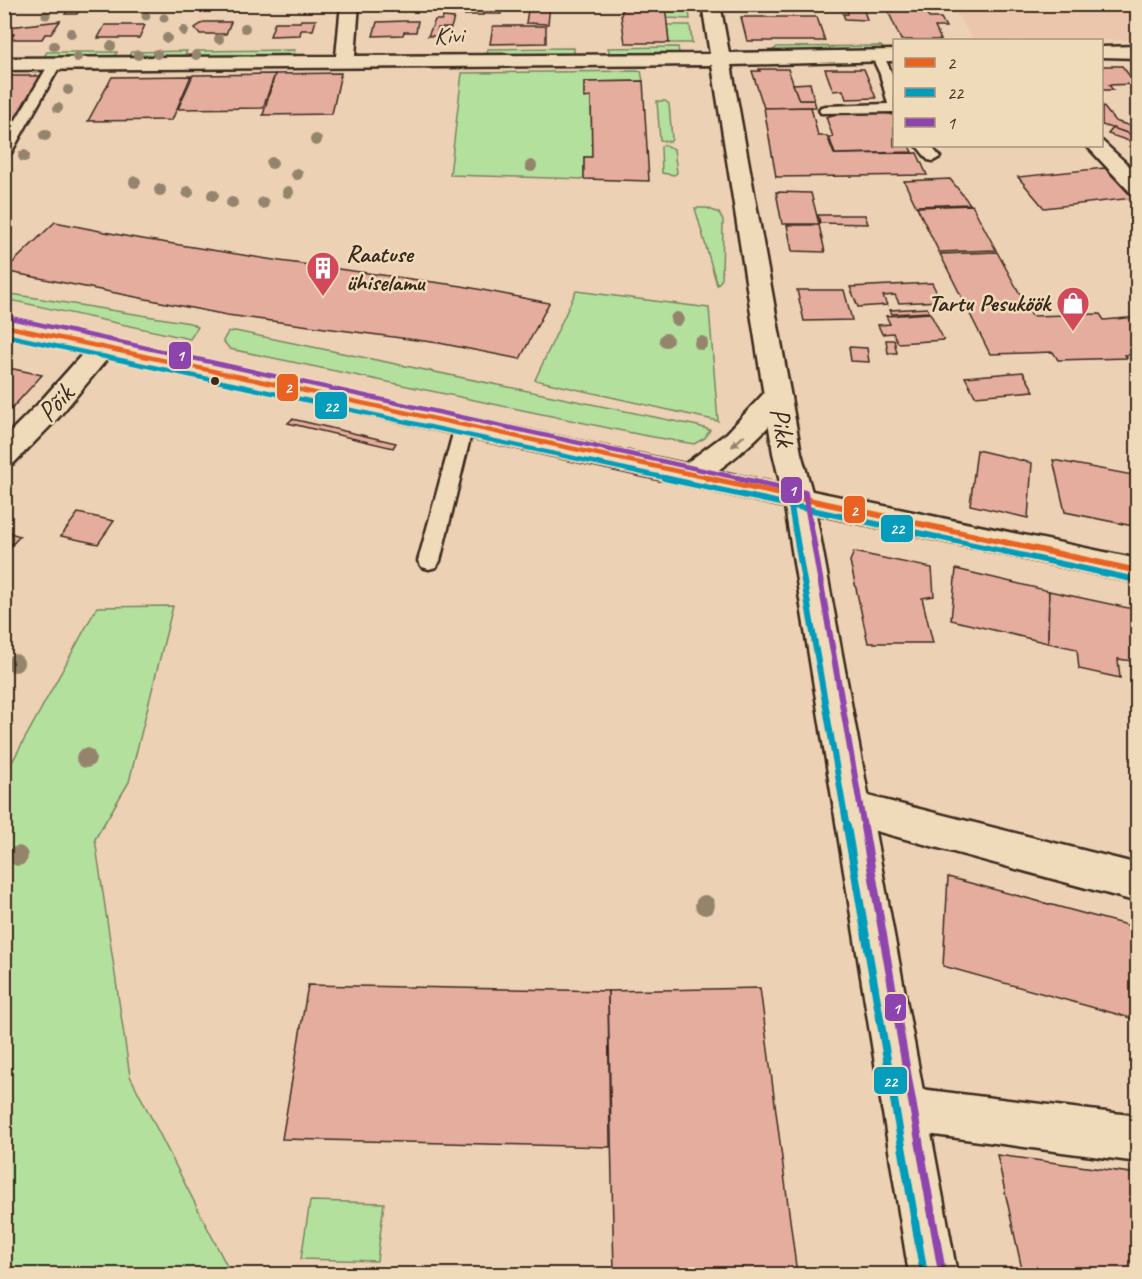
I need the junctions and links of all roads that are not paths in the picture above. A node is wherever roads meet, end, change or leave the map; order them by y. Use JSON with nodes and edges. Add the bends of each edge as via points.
{"nodes":[{"id":1,"x":350,"y":4,"type":"edge"},
{"id":2,"x":711,"y":4,"type":"edge"},
{"id":3,"x":1103,"y":52,"type":"edge"},
{"id":4,"x":1137,"y":52,"type":"edge"},
{"id":5,"x":886,"y":55,"type":"edge"},
{"id":6,"x":722,"y":60,"type":"junction"},
{"id":7,"x":345,"y":62,"type":"junction"},
{"id":8,"x":4,"y":64,"type":"edge"},
{"id":9,"x":54,"y":64,"type":"junction"},
{"id":10,"x":893,"y":98,"type":"edge"},
{"id":11,"x":893,"y":108,"type":"edge"},
{"id":12,"x":826,"y":110,"type":"dead end"},
{"id":13,"x":1098,"y":147,"type":"edge"},
{"id":14,"x":4,"y":153,"type":"edge"},
{"id":15,"x":1137,"y":187,"type":"edge"},
{"id":16,"x":4,"y":326,"type":"edge"},
{"id":17,"x":103,"y":347,"type":"junction"},
{"id":18,"x":777,"y":397,"type":"junction"},
{"id":19,"x":464,"y":426,"type":"junction"},
{"id":20,"x":4,"y":456,"type":"edge"},
{"id":21,"x":690,"y":475,"type":"junction"},
{"id":22,"x":799,"y":499,"type":"junction"},
{"id":23,"x":429,"y":561,"type":"dead end"},
{"id":24,"x":1137,"y":571,"type":"edge"},
{"id":25,"x":852,"y":809,"type":"junction"},
{"id":26,"x":1137,"y":883,"type":"edge"},
{"id":27,"x":904,"y":1109,"type":"junction"},
{"id":28,"x":1137,"y":1139,"type":"edge"},
{"id":29,"x":933,"y":1275,"type":"edge"}],
"edges":[{"from":1,"to":7,"type":"street"},
{"from":2,"to":6,"type":"street","name":"Pikk"},
{"from":3,"to":4,"type":"street"},
{"from":5,"to":6,"type":"street","name":"Kivi"},
{"from":5,"to":10,"type":"lane"},
{"from":6,"to":7,"type":"street","name":"Kivi"},
{"from":6,"to":18,"type":"street","name":"Pikk"},
{"from":7,"to":9,"type":"street","name":"Kivi"},
{"from":8,"to":9,"type":"street","name":"Kivi"},
{"from":9,"to":14,"type":"lane"},
{"from":11,"to":12,"type":"lane"},
{"from":13,"to":15,"type":"street"},
{"from":16,"to":17,"type":"street"},
{"from":17,"to":19,"type":"street"},
{"from":17,"to":20,"type":"street","name":"Põik"},
{"from":18,"to":21,"type":"street","one_way":true,"via":[[734,445]]},
{"from":18,"to":22,"type":"street","name":"Pikk"},
{"from":19,"to":21,"type":"street"},
{"from":19,"to":23,"type":"lane"},
{"from":21,"to":22,"type":"street"},
{"from":22,"to":24,"type":"street"},
{"from":22,"to":25,"type":"street","name":"Pikk"},
{"from":25,"to":26,"type":"street"},
{"from":25,"to":27,"type":"street","name":"Pikk"},
{"from":27,"to":28,"type":"street"},
{"from":27,"to":29,"type":"street","name":"Pikk"}]}
